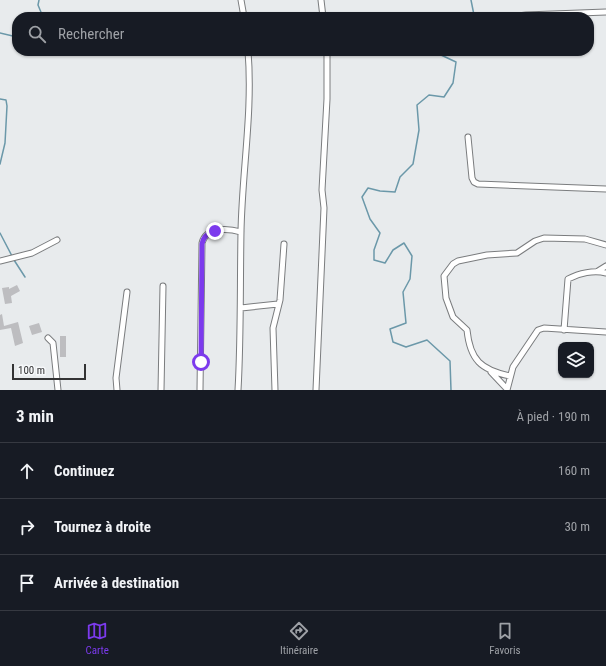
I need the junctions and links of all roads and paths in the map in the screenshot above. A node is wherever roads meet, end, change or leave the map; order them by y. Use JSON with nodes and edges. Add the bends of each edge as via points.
{"nodes":[{"id":1,"x":241,"y":0,"type":"edge"},
{"id":2,"x":321,"y":0,"type":"edge"},
{"id":3,"x":243,"y":12,"type":"edge"},
{"id":4,"x":322,"y":12,"type":"edge"},
{"id":5,"x":594,"y":12,"type":"edge"},
{"id":6,"x":606,"y":12,"type":"edge"},
{"id":7,"x":248,"y":56,"type":"edge"},
{"id":8,"x":327,"y":56,"type":"edge"},
{"id":9,"x":468,"y":137,"type":"dead end"},
{"id":10,"x":606,"y":189,"type":"edge"},
{"id":11,"x":241,"y":232,"type":"junction"},
{"id":12,"x":57,"y":240,"type":"dead end"},
{"id":13,"x":284,"y":244,"type":"dead end"},
{"id":14,"x":606,"y":245,"type":"edge"},
{"id":15,"x":0,"y":261,"type":"edge"},
{"id":16,"x":606,"y":266,"type":"edge"},
{"id":17,"x":598,"y":271,"type":"junction"},
{"id":18,"x":606,"y":273,"type":"edge"},
{"id":19,"x":163,"y":286,"type":"dead end"},
{"id":20,"x":127,"y":292,"type":"dead end"},
{"id":21,"x":278,"y":304,"type":"junction"},
{"id":22,"x":272,"y":306,"type":"junction"},
{"id":23,"x":241,"y":308,"type":"junction"},
{"id":24,"x":277,"y":311,"type":"junction"},
{"id":25,"x":564,"y":330,"type":"junction"},
{"id":26,"x":606,"y":332,"type":"edge"},
{"id":27,"x":48,"y":338,"type":"dead end"},
{"id":28,"x":491,"y":372,"type":"junction"},
{"id":29,"x":510,"y":376,"type":"junction"},
{"id":30,"x":507,"y":389,"type":"edge"},
{"id":31,"x":58,"y":390,"type":"edge"},
{"id":32,"x":117,"y":390,"type":"edge"},
{"id":33,"x":161,"y":390,"type":"edge"},
{"id":34,"x":200,"y":390,"type":"edge"},
{"id":35,"x":238,"y":390,"type":"edge"},
{"id":36,"x":275,"y":390,"type":"edge"},
{"id":37,"x":316,"y":390,"type":"edge"}],
"edges":[{"from":1,"to":3,"type":"street"},
{"from":2,"to":4,"type":"street"},
{"from":5,"to":6,"type":"street"},
{"from":7,"to":11,"type":"street","via":[[249,99]]},
{"from":8,"to":37,"type":"street","via":[[322,190],[324,208]]},
{"from":9,"to":10,"type":"street","via":[[472,178],[478,184]]},
{"from":11,"to":23,"type":"street"},
{"from":11,"to":34,"type":"street","via":[[224,230],[208,234],[204,238]]},
{"from":12,"to":15,"type":"street","via":[[32,253]]},
{"from":13,"to":21,"type":"street"},
{"from":14,"to":28,"type":"street","via":[[584,239],[544,238],[534,241],[517,253],[458,261],[447,270],[444,284],[448,307],[453,317],[467,330],[468,341],[477,361]]},
{"from":16,"to":17,"type":"street"},
{"from":17,"to":18,"type":"street"},
{"from":17,"to":25,"type":"street","via":[[568,279]]},
{"from":19,"to":33,"type":"street"},
{"from":20,"to":32,"type":"street","via":[[116,378]]},
{"from":21,"to":22,"type":"street"},
{"from":21,"to":24,"type":"street"},
{"from":22,"to":23,"type":"street"},
{"from":22,"to":24,"type":"street"},
{"from":23,"to":35,"type":"street"},
{"from":24,"to":36,"type":"street","via":[[273,328]]},
{"from":25,"to":26,"type":"street"},
{"from":25,"to":29,"type":"street","via":[[538,330],[516,361]]},
{"from":27,"to":31,"type":"street","via":[[53,343]]},
{"from":28,"to":29,"type":"street"},
{"from":28,"to":30,"type":"street"},
{"from":29,"to":30,"type":"street"}]}
